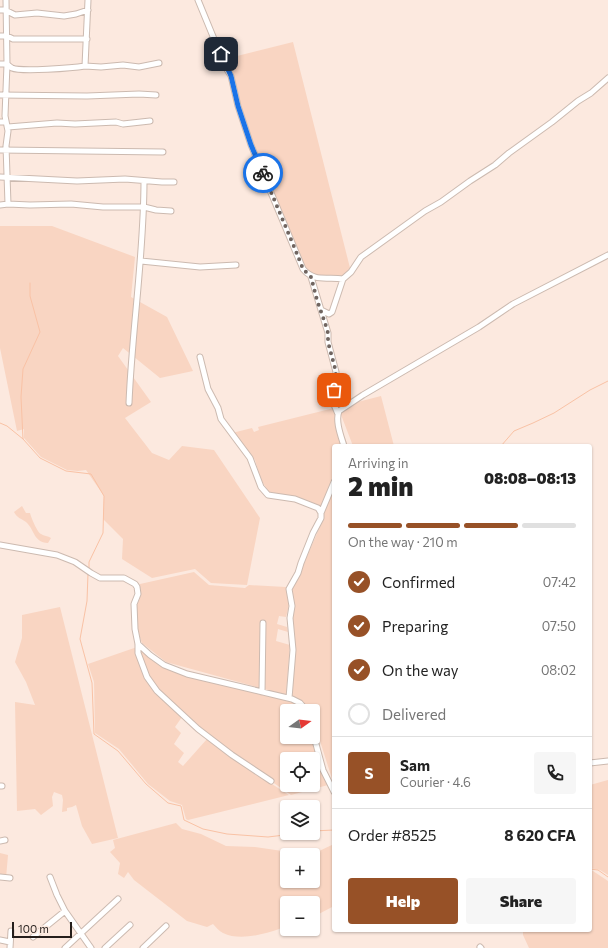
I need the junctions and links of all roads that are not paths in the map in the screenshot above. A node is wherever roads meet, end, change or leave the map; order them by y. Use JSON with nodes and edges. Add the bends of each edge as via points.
{"nodes":[{"id":1,"x":6,"y":0,"type":"edge"},
{"id":2,"x":88,"y":0,"type":"edge"},
{"id":3,"x":198,"y":0,"type":"edge"},
{"id":4,"x":3,"y":10,"type":"edge"},
{"id":5,"x":88,"y":10,"type":"junction"},
{"id":6,"x":0,"y":36,"type":"edge"},
{"id":7,"x":7,"y":36,"type":"junction"},
{"id":8,"x":87,"y":39,"type":"junction"},
{"id":9,"x":159,"y":63,"type":"dead end"},
{"id":10,"x":0,"y":64,"type":"edge"},
{"id":11,"x":7,"y":64,"type":"junction"},
{"id":12,"x":85,"y":66,"type":"junction"},
{"id":13,"x":608,"y":78,"type":"edge"},
{"id":14,"x":0,"y":95,"type":"edge"},
{"id":15,"x":6,"y":95,"type":"junction"},
{"id":16,"x":156,"y":95,"type":"dead end"},
{"id":17,"x":150,"y":121,"type":"dead end"},
{"id":18,"x":0,"y":122,"type":"edge"},
{"id":19,"x":7,"y":125,"type":"junction"},
{"id":20,"x":0,"y":150,"type":"edge"},
{"id":21,"x":6,"y":150,"type":"junction"},
{"id":22,"x":162,"y":152,"type":"dead end"},
{"id":23,"x":0,"y":177,"type":"edge"},
{"id":24,"x":7,"y":177,"type":"junction"},
{"id":25,"x":144,"y":181,"type":"junction"},
{"id":26,"x":174,"y":182,"type":"dead end"},
{"id":27,"x":8,"y":204,"type":"junction"},
{"id":28,"x":0,"y":205,"type":"edge"},
{"id":29,"x":144,"y":207,"type":"junction"},
{"id":30,"x":171,"y":211,"type":"dead end"},
{"id":31,"x":608,"y":256,"type":"edge"},
{"id":32,"x":141,"y":261,"type":"junction"},
{"id":33,"x":236,"y":265,"type":"dead end"},
{"id":34,"x":311,"y":277,"type":"junction"},
{"id":35,"x":343,"y":279,"type":"junction"},
{"id":36,"x":321,"y":310,"type":"junction"},
{"id":37,"x":200,"y":357,"type":"dead end"},
{"id":38,"x":129,"y":403,"type":"dead end"},
{"id":39,"x":338,"y":414,"type":"junction"},
{"id":40,"x":343,"y":444,"type":"edge"},
{"id":41,"x":332,"y":487,"type":"edge"},
{"id":42,"x":321,"y":514,"type":"junction"},
{"id":43,"x":0,"y":545,"type":"edge"},
{"id":44,"x":263,"y":623,"type":"dead end"},
{"id":45,"x":138,"y":644,"type":"junction"},
{"id":46,"x":262,"y":692,"type":"junction"},
{"id":47,"x":288,"y":698,"type":"junction"},
{"id":48,"x":301,"y":704,"type":"edge"},
{"id":49,"x":316,"y":744,"type":"edge"},
{"id":50,"x":608,"y":761,"type":"edge"},
{"id":51,"x":592,"y":763,"type":"edge"},
{"id":52,"x":271,"y":781,"type":"dead end"},
{"id":53,"x":332,"y":788,"type":"edge"},
{"id":54,"x":0,"y":877,"type":"edge"},
{"id":55,"x":50,"y":877,"type":"dead end"},
{"id":56,"x":10,"y":878,"type":"dead end"},
{"id":57,"x":118,"y":899,"type":"dead end"},
{"id":58,"x":65,"y":911,"type":"junction"},
{"id":59,"x":130,"y":925,"type":"dead end"},
{"id":60,"x":166,"y":926,"type":"dead end"},
{"id":61,"x":10,"y":931,"type":"dead end"},
{"id":62,"x":81,"y":933,"type":"junction"},
{"id":63,"x":33,"y":937,"type":"dead end"},
{"id":64,"x":0,"y":940,"type":"edge"},
{"id":65,"x":10,"y":945,"type":"edge"},
{"id":66,"x":65,"y":948,"type":"edge"},
{"id":67,"x":91,"y":948,"type":"edge"},
{"id":68,"x":105,"y":948,"type":"edge"},
{"id":69,"x":143,"y":948,"type":"edge"}],
"edges":[{"from":1,"to":4,"type":"street"},
{"from":2,"to":5,"type":"street"},
{"from":3,"to":34,"type":"street","via":[[231,76],[251,145],[298,260]]},
{"from":4,"to":5,"type":"street","via":[[15,15],[37,13],[64,16]]},
{"from":4,"to":7,"type":"street"},
{"from":5,"to":8,"type":"street"},
{"from":6,"to":7,"type":"street"},
{"from":7,"to":8,"type":"street","via":[[13,39]]},
{"from":7,"to":11,"type":"street"},
{"from":8,"to":12,"type":"street"},
{"from":9,"to":12,"type":"street","via":[[139,67]]},
{"from":10,"to":11,"type":"street"},
{"from":11,"to":12,"type":"street","via":[[18,69]]},
{"from":11,"to":15,"type":"street"},
{"from":13,"to":35,"type":"street","via":[[495,165],[361,257]]},
{"from":14,"to":15,"type":"street"},
{"from":15,"to":16,"type":"street"},
{"from":15,"to":19,"type":"street"},
{"from":17,"to":19,"type":"street","via":[[123,124],[116,122]]},
{"from":18,"to":19,"type":"street"},
{"from":19,"to":21,"type":"street"},
{"from":20,"to":21,"type":"street"},
{"from":21,"to":22,"type":"street"},
{"from":21,"to":24,"type":"street"},
{"from":23,"to":24,"type":"street"},
{"from":24,"to":25,"type":"street"},
{"from":24,"to":27,"type":"street"},
{"from":25,"to":26,"type":"street"},
{"from":25,"to":29,"type":"street"},
{"from":27,"to":28,"type":"street"},
{"from":27,"to":29,"type":"street"},
{"from":29,"to":30,"type":"street"},
{"from":29,"to":32,"type":"street"},
{"from":31,"to":39,"type":"street","via":[[514,304],[364,395]]},
{"from":32,"to":33,"type":"street","via":[[200,267]]},
{"from":32,"to":38,"type":"street","via":[[131,355]]},
{"from":34,"to":35,"type":"street"},
{"from":34,"to":36,"type":"street"},
{"from":35,"to":36,"type":"street","via":[[332,312],[329,314]]},
{"from":36,"to":39,"type":"street","via":[[336,372],[332,400]]},
{"from":37,"to":42,"type":"street","via":[[208,388],[221,419],[250,458],[261,487],[268,495],[295,499],[318,508]]},
{"from":39,"to":40,"type":"street"},
{"from":41,"to":42,"type":"street"},
{"from":42,"to":47,"type":"street","via":[[289,589],[293,650]]},
{"from":43,"to":45,"type":"street","via":[[57,554],[103,578],[128,579],[137,587],[134,621]]},
{"from":44,"to":46,"type":"street"},
{"from":45,"to":46,"type":"street","via":[[164,665],[187,674]]},
{"from":45,"to":52,"type":"street","via":[[142,666],[158,691],[198,729]]},
{"from":46,"to":47,"type":"street"},
{"from":47,"to":48,"type":"street"},
{"from":49,"to":53,"type":"street","via":[[323,770]]},
{"from":50,"to":51,"type":"street"},
{"from":54,"to":56,"type":"street"},
{"from":55,"to":58,"type":"street"},
{"from":57,"to":62,"type":"street"},
{"from":58,"to":62,"type":"street"},
{"from":58,"to":63,"type":"street"},
{"from":59,"to":68,"type":"street"},
{"from":60,"to":69,"type":"street"},
{"from":61,"to":65,"type":"street"},
{"from":62,"to":66,"type":"street"},
{"from":62,"to":67,"type":"street"},
{"from":64,"to":65,"type":"street"}]}
